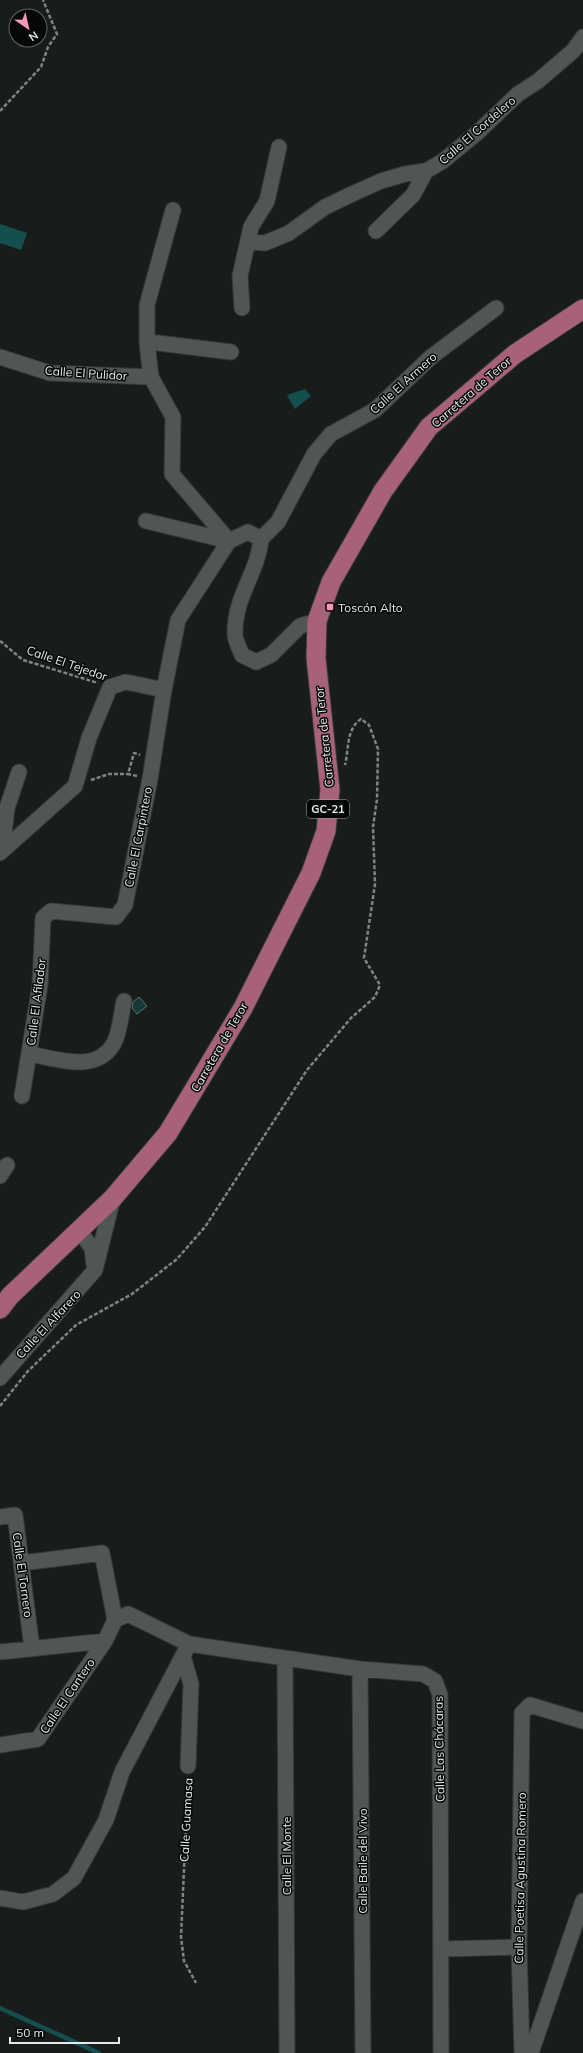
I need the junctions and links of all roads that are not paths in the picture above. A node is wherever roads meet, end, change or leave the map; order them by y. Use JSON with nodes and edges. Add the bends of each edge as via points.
{"nodes":[{"id":1,"x":583,"y":37,"type":"edge"},
{"id":2,"x":279,"y":147,"type":"dead end"},
{"id":3,"x":426,"y":172,"type":"junction"},
{"id":4,"x":173,"y":210,"type":"dead end"},
{"id":5,"x":376,"y":231,"type":"dead end"},
{"id":6,"x":249,"y":242,"type":"junction"},
{"id":7,"x":242,"y":308,"type":"dead end"},
{"id":8,"x":496,"y":308,"type":"dead end"},
{"id":9,"x":583,"y":309,"type":"edge"},
{"id":10,"x":147,"y":343,"type":"junction"},
{"id":11,"x":231,"y":352,"type":"dead end"},
{"id":12,"x":0,"y":357,"type":"edge"},
{"id":13,"x":151,"y":377,"type":"junction"},
{"id":14,"x":146,"y":521,"type":"dead end"},
{"id":15,"x":261,"y":539,"type":"junction"},
{"id":16,"x":229,"y":541,"type":"junction"},
{"id":17,"x":317,"y":621,"type":"junction"},
{"id":18,"x":164,"y":690,"type":"junction"},
{"id":19,"x":19,"y":772,"type":"dead end"},
{"id":20,"x":1,"y":852,"type":"edge"},
{"id":21,"x":51,"y":911,"type":"joint"},
{"id":22,"x":124,"y":1001,"type":"dead end"},
{"id":23,"x":30,"y":1054,"type":"junction"},
{"id":24,"x":22,"y":1096,"type":"dead end"},
{"id":25,"x":113,"y":1198,"type":"junction"},
{"id":26,"x":79,"y":1231,"type":"junction"},
{"id":27,"x":95,"y":1270,"type":"junction"},
{"id":28,"x":1,"y":1304,"type":"edge"},
{"id":29,"x":0,"y":1378,"type":"edge"},
{"id":30,"x":0,"y":1517,"type":"edge"},
{"id":31,"x":22,"y":1563,"type":"junction"},
{"id":32,"x":116,"y":1620,"type":"junction"},
{"id":33,"x":105,"y":1641,"type":"junction"},
{"id":34,"x":32,"y":1648,"type":"junction"},
{"id":35,"x":186,"y":1650,"type":"junction"},
{"id":36,"x":0,"y":1652,"type":"edge"},
{"id":37,"x":285,"y":1658,"type":"junction"},
{"id":38,"x":360,"y":1669,"type":"junction"},
{"id":39,"x":583,"y":1720,"type":"edge"},
{"id":40,"x":0,"y":1745,"type":"edge"},
{"id":41,"x":188,"y":1766,"type":"road end"},
{"id":42,"x":0,"y":1898,"type":"edge"},
{"id":43,"x":583,"y":1901,"type":"edge"},
{"id":44,"x":518,"y":1947,"type":"junction"},
{"id":45,"x":441,"y":1949,"type":"junction"},
{"id":46,"x":287,"y":2053,"type":"edge"},
{"id":47,"x":363,"y":2053,"type":"edge"},
{"id":48,"x":441,"y":2053,"type":"edge"},
{"id":49,"x":522,"y":2053,"type":"edge"},
{"id":50,"x":531,"y":2053,"type":"edge"}],
"edges":[{"from":1,"to":3,"type":"street","name":"Calle El Cordelero","via":[[573,50],[538,82],[518,94],[477,133]]},
{"from":2,"to":6,"type":"street","via":[[267,201],[251,227]]},
{"from":3,"to":5,"type":"street","via":[[413,195]]},
{"from":3,"to":6,"type":"street","name":"Calle El Cordelero","via":[[405,174],[381,181],[325,207],[289,232],[266,243]]},
{"from":4,"to":10,"type":"street","via":[[147,305]]},
{"from":6,"to":7,"type":"street","via":[[240,276]]},
{"from":8,"to":15,"type":"street","name":"Calle El Armero","via":[[431,357],[375,410],[331,434],[314,454],[278,522]]},
{"from":9,"to":17,"type":"main road","name":"Carretera de Teror","number":"GC-21","via":[[515,354],[430,427],[383,491],[331,582]]},
{"from":10,"to":11,"type":"street"},
{"from":10,"to":13,"type":"street"},
{"from":12,"to":13,"type":"street","name":"Calle El Pulidor","via":[[50,372]]},
{"from":13,"to":16,"type":"street","via":[[173,416],[172,474]]},
{"from":14,"to":16,"type":"street"},
{"from":15,"to":16,"type":"street","via":[[248,532]]},
{"from":15,"to":17,"type":"street","via":[[260,552],[238,605],[235,636],[242,655],[256,662],[271,655],[300,626]]},
{"from":16,"to":18,"type":"street","via":[[178,620]]},
{"from":17,"to":25,"type":"main road","name":"Carretera de Teror","number":"GC-21","via":[[316,658],[330,790],[326,831],[311,873],[243,1008],[168,1133]]},
{"from":18,"to":20,"type":"street","via":[[126,682],[110,687],[89,738],[75,786]]},
{"from":18,"to":21,"type":"street","name":"Calle El Carpintero","via":[[150,779],[125,905],[116,917]]},
{"from":19,"to":20,"type":"street","via":[[7,808]]},
{"from":21,"to":23,"type":"street","name":"Calle El Afilador","via":[[43,918],[40,985]]},
{"from":22,"to":23,"type":"street","via":[[114,1043],[102,1057],[81,1063]]},
{"from":23,"to":24,"type":"street","name":"Calle El Afilador"},
{"from":25,"to":26,"type":"main road","name":"Carretera de Teror","number":"GC-21"},
{"from":25,"to":27,"type":"street","name":"Calle El Alfarero"},
{"from":26,"to":27,"type":"street","via":[[92,1248]]},
{"from":26,"to":28,"type":"main road","name":"Carretera de Teror","number":"GC-21"},
{"from":27,"to":29,"type":"street","name":"Calle El Alfarero"},
{"from":30,"to":31,"type":"street","name":"Calle El Tornero","via":[[14,1516]]},
{"from":31,"to":32,"type":"street","via":[[102,1553]]},
{"from":31,"to":34,"type":"street","name":"Calle El Tornero"},
{"from":32,"to":33,"type":"street","name":"Calle El Cantero"},
{"from":32,"to":35,"type":"street","name":"Calle Las Chácaras","via":[[128,1614]]},
{"from":33,"to":34,"type":"street"},
{"from":33,"to":40,"type":"street","name":"Calle El Cantero","via":[[38,1739]]},
{"from":34,"to":36,"type":"street"},
{"from":35,"to":37,"type":"street","name":"Calle Las Chácaras"},
{"from":35,"to":41,"type":"street","name":"Calle Guamasa","via":[[191,1684]]},
{"from":35,"to":42,"type":"street","via":[[122,1772],[106,1820],[74,1878],[52,1894],[23,1902]]},
{"from":37,"to":38,"type":"street","name":"Calle Las Chácaras"},
{"from":37,"to":46,"type":"street","name":"Calle El Monte"},
{"from":38,"to":45,"type":"street","name":"Calle Las Chácaras","via":[[423,1674],[435,1681],[440,1695]]},
{"from":38,"to":47,"type":"street","name":"Calle Baile del Vivo"},
{"from":39,"to":44,"type":"street","name":"Calle Poetisa Agustina Romero","via":[[530,1705],[522,1713]]},
{"from":43,"to":50,"type":"street"},
{"from":44,"to":45,"type":"street"},
{"from":44,"to":49,"type":"street","name":"Calle Poetisa Agustina Romero"},
{"from":45,"to":48,"type":"street","name":"Calle Las Chácaras"}]}
